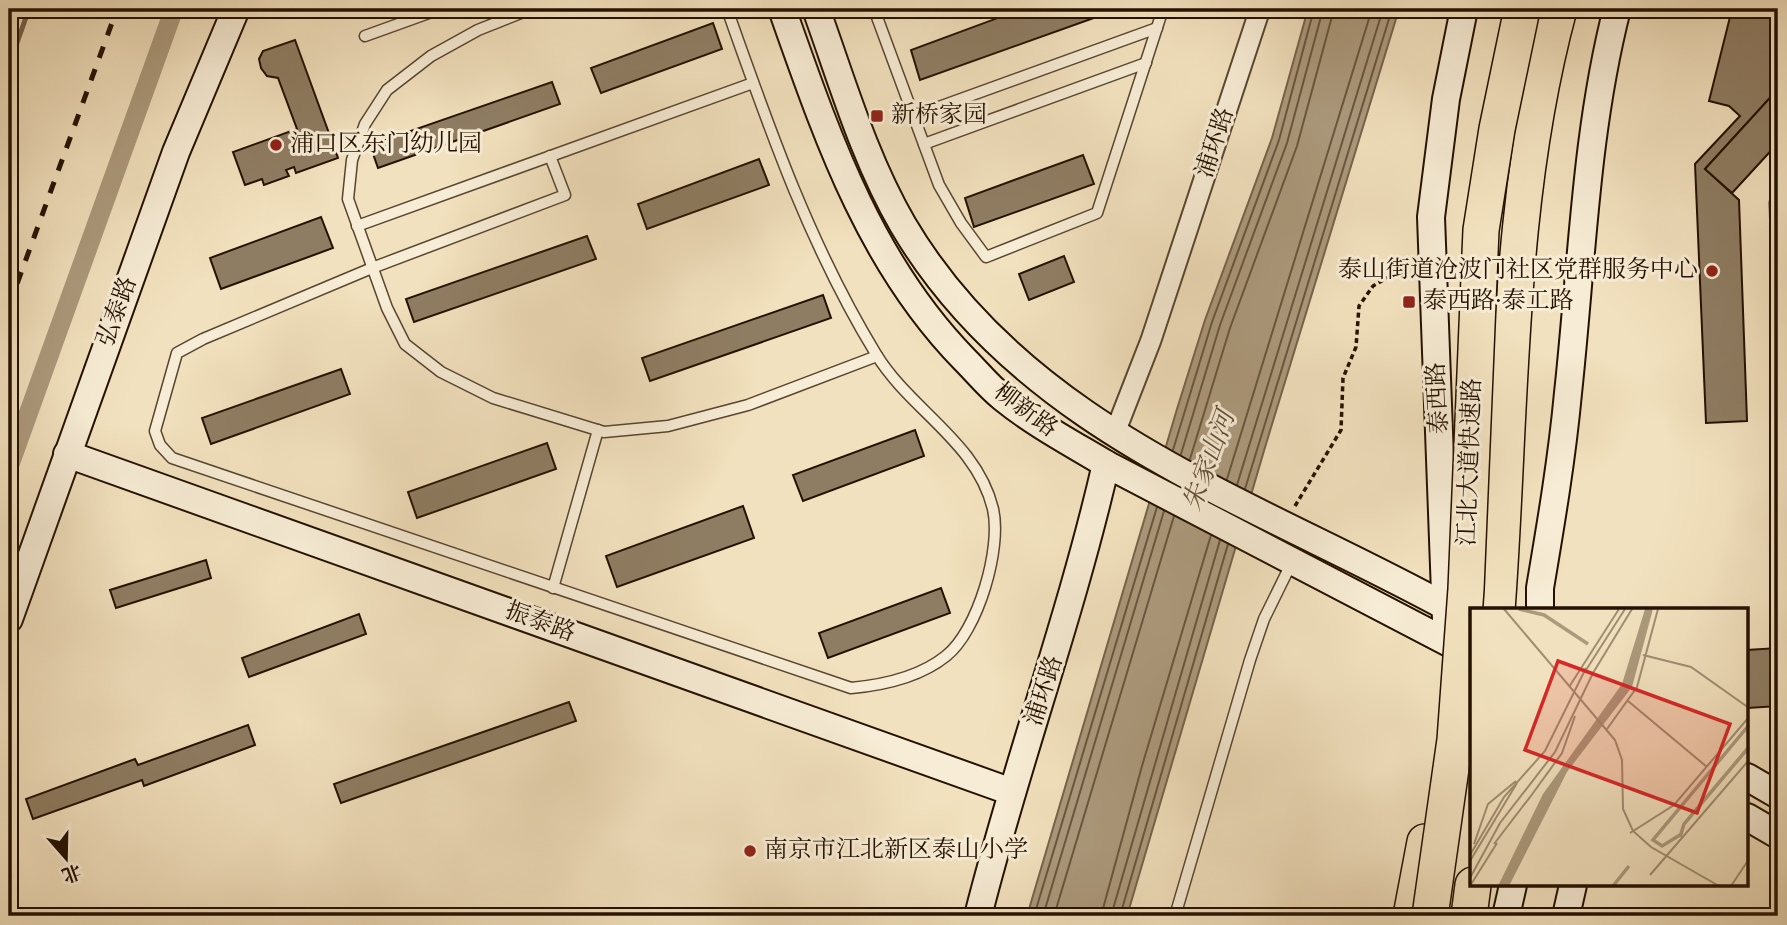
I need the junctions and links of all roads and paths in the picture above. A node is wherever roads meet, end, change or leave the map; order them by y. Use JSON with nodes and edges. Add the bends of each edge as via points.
{"nodes":[{"id":1,"x":236,"y":9,"type":"edge"},
{"id":2,"x":440,"y":9,"type":"edge"},
{"id":3,"x":527,"y":9,"type":"edge"},
{"id":4,"x":727,"y":9,"type":"edge"},
{"id":5,"x":782,"y":9,"type":"edge"},
{"id":6,"x":816,"y":9,"type":"edge"},
{"id":7,"x":874,"y":9,"type":"edge"},
{"id":8,"x":1163,"y":9,"type":"edge"},
{"id":9,"x":1260,"y":9,"type":"edge"},
{"id":10,"x":1464,"y":9,"type":"edge"},
{"id":11,"x":1522,"y":9,"type":"edge"},
{"id":12,"x":1559,"y":9,"type":"edge"},
{"id":13,"x":1616,"y":9,"type":"edge"},
{"id":14,"x":1157,"y":28,"type":"junction"},
{"id":15,"x":365,"y":36,"type":"dead end"},
{"id":16,"x":1146,"y":64,"type":"junction"},
{"id":17,"x":753,"y":83,"type":"junction"},
{"id":18,"x":914,"y":116,"type":"junction"},
{"id":19,"x":924,"y":144,"type":"junction"},
{"id":20,"x":550,"y":156,"type":"junction"},
{"id":21,"x":1778,"y":187,"type":"edge"},
{"id":22,"x":357,"y":226,"type":"junction"},
{"id":23,"x":1777,"y":255,"type":"edge"},
{"id":24,"x":1431,"y":256,"type":"junction"},
{"id":25,"x":372,"y":268,"type":"junction"},
{"id":26,"x":1778,"y":299,"type":"edge"},
{"id":27,"x":877,"y":356,"type":"junction"},
{"id":28,"x":598,"y":430,"type":"junction"},
{"id":29,"x":1114,"y":435,"type":"junction"},
{"id":30,"x":67,"y":454,"type":"junction"},
{"id":31,"x":1106,"y":464,"type":"junction"},
{"id":32,"x":1271,"y":519,"type":"junction"},
{"id":33,"x":1293,"y":561,"type":"junction"},
{"id":34,"x":553,"y":588,"type":"junction"},
{"id":35,"x":1446,"y":606,"type":"junction"},
{"id":36,"x":1497,"y":608,"type":"edge"},
{"id":37,"x":1540,"y":608,"type":"edge"},
{"id":38,"x":9,"y":620,"type":"edge"},
{"id":39,"x":1470,"y":620,"type":"edge"},
{"id":40,"x":1445,"y":639,"type":"junction"},
{"id":41,"x":1470,"y":654,"type":"edge"},
{"id":42,"x":1444,"y":692,"type":"junction"},
{"id":43,"x":1748,"y":778,"type":"edge"},
{"id":44,"x":1012,"y":792,"type":"junction"},
{"id":45,"x":1778,"y":795,"type":"edge"},
{"id":46,"x":1748,"y":818,"type":"edge"},
{"id":47,"x":1778,"y":835,"type":"edge"},
{"id":48,"x":1474,"y":886,"type":"edge"},
{"id":49,"x":1513,"y":886,"type":"edge"},
{"id":50,"x":1573,"y":886,"type":"edge"},
{"id":51,"x":978,"y":916,"type":"edge"},
{"id":52,"x":1175,"y":916,"type":"edge"},
{"id":53,"x":1411,"y":916,"type":"edge"},
{"id":54,"x":1430,"y":916,"type":"edge"},
{"id":55,"x":1442,"y":916,"type":"edge"},
{"id":56,"x":1469,"y":916,"type":"edge"},
{"id":57,"x":1506,"y":916,"type":"edge"},
{"id":58,"x":1566,"y":916,"type":"edge"}],
"edges":[{"from":1,"to":30,"type":"main road","name":"弘泰路","via":[[176,152]]},
{"from":2,"to":15,"type":"lane"},
{"from":3,"to":22,"type":"lane","via":[[430,56],[387,90],[365,124],[352,160],[348,199]]},
{"from":4,"to":17,"type":"lane"},
{"from":5,"to":31,"type":"main road","name":"柳新路","via":[[847,184],[870,231],[924,315],[1001,397]]},
{"from":6,"to":29,"type":"main road","name":"柳新路","via":[[886,193],[926,260],[985,331],[1041,384]]},
{"from":7,"to":18,"type":"lane"},
{"from":8,"to":14,"type":"lane"},
{"from":9,"to":29,"type":"street","name":"浦环路","via":[[1151,340]]},
{"from":10,"to":24,"type":"main road","name":"泰西路","via":[[1435,176]]},
{"from":11,"to":54,"type":"highway","name":"江北大道快速路","bridge":true,"via":[[1481,230],[1455,740]]},
{"from":12,"to":36,"type":"highway","name":"江北大道快速路","via":[[1538,109],[1515,281]]},
{"from":13,"to":37,"type":"main road","via":[[1591,146],[1568,396]]},
{"from":14,"to":16,"type":"lane"},
{"from":14,"to":18,"type":"lane"},
{"from":16,"to":19,"type":"lane"},
{"from":16,"to":19,"type":"lane","via":[[1097,213],[986,257],[939,185]]},
{"from":17,"to":20,"type":"lane"},
{"from":17,"to":27,"type":"lane","via":[[793,194]]},
{"from":18,"to":19,"type":"lane"},
{"from":20,"to":22,"type":"lane"},
{"from":20,"to":25,"type":"lane","via":[[565,195]]},
{"from":21,"to":23,"type":"lane"},
{"from":22,"to":25,"type":"lane"},
{"from":23,"to":26,"type":"lane"},
{"from":24,"to":32,"type":"path","via":[[1373,286],[1359,306],[1356,347],[1343,378],[1341,430]]},
{"from":24,"to":35,"type":"main road","name":"泰西路"},
{"from":25,"to":28,"type":"lane","via":[[405,344],[441,372],[493,398]]},
{"from":25,"to":34,"type":"lane","via":[[177,353],[155,431],[160,445],[172,458]]},
{"from":27,"to":28,"type":"lane","via":[[735,409],[668,426]]},
{"from":27,"to":34,"type":"lane","via":[[967,455],[993,510],[996,544],[985,587],[947,656],[878,686],[852,688]]},
{"from":28,"to":34,"type":"lane"},
{"from":29,"to":32,"type":"main road","name":"柳新路"},
{"from":30,"to":38,"type":"main road","name":"弘泰路"},
{"from":30,"to":44,"type":"main road","name":"振泰路"},
{"from":31,"to":33,"type":"main road","name":"柳新路"},
{"from":31,"to":44,"type":"main road","name":"浦环路","via":[[1060,642]]},
{"from":32,"to":35,"type":"main road","name":"柳新路"},
{"from":33,"to":40,"type":"main road","name":"柳新路"},
{"from":33,"to":52,"type":"lane","via":[[1250,660]]},
{"from":35,"to":39,"type":"main road","name":"柳新路"},
{"from":35,"to":40,"type":"main road","name":"泰西路"},
{"from":40,"to":41,"type":"main road","name":"柳新路"},
{"from":40,"to":42,"type":"main road","name":"泰西路"},
{"from":42,"to":53,"type":"highway"},
{"from":42,"to":55,"type":"main road","name":"泰西路","via":[[1450,772]]},
{"from":43,"to":45,"type":"main road"},
{"from":44,"to":51,"type":"main road","name":"浦环路"},
{"from":46,"to":47,"type":"main road"},
{"from":48,"to":56,"type":"highway"},
{"from":49,"to":57,"type":"main road"},
{"from":50,"to":58,"type":"main road"}]}
